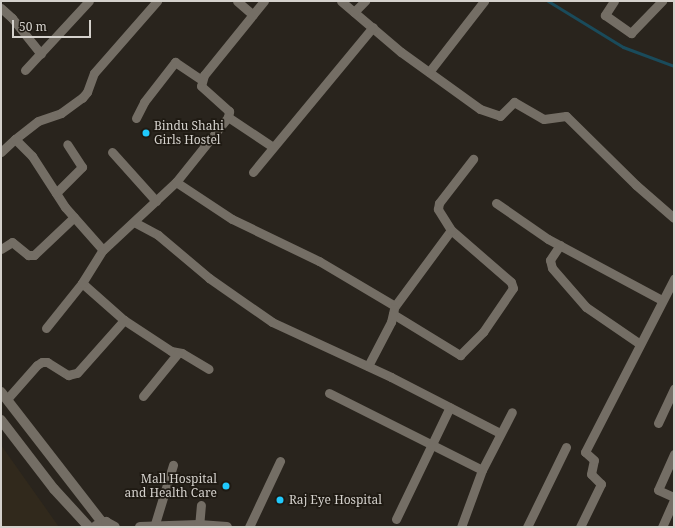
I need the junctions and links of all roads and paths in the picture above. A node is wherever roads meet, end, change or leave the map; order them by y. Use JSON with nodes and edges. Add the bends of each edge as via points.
{"nodes":[{"id":1,"x":89,"y":1,"type":"edge"},
{"id":2,"x":157,"y":1,"type":"edge"},
{"id":3,"x":237,"y":1,"type":"edge"},
{"id":4,"x":264,"y":1,"type":"edge"},
{"id":5,"x":341,"y":1,"type":"edge"},
{"id":6,"x":365,"y":1,"type":"edge"},
{"id":7,"x":484,"y":1,"type":"edge"},
{"id":8,"x":614,"y":1,"type":"edge"},
{"id":9,"x":662,"y":1,"type":"edge"},
{"id":10,"x":1,"y":8,"type":"edge"},
{"id":11,"x":354,"y":12,"type":"junction"},
{"id":12,"x":253,"y":15,"type":"junction"},
{"id":13,"x":372,"y":27,"type":"junction"},
{"id":14,"x":41,"y":54,"type":"junction"},
{"id":15,"x":25,"y":70,"type":"dead end"},
{"id":16,"x":429,"y":72,"type":"junction"},
{"id":17,"x":202,"y":80,"type":"junction"},
{"id":18,"x":228,"y":117,"type":"junction"},
{"id":19,"x":136,"y":118,"type":"dead end"},
{"id":20,"x":15,"y":139,"type":"junction"},
{"id":21,"x":67,"y":144,"type":"dead end"},
{"id":22,"x":273,"y":147,"type":"junction"},
{"id":23,"x":1,"y":152,"type":"edge"},
{"id":24,"x":112,"y":152,"type":"dead end"},
{"id":25,"x":473,"y":159,"type":"dead end"},
{"id":26,"x":253,"y":172,"type":"dead end"},
{"id":27,"x":176,"y":182,"type":"junction"},
{"id":28,"x":56,"y":193,"type":"junction"},
{"id":29,"x":156,"y":201,"type":"junction"},
{"id":30,"x":496,"y":203,"type":"dead end"},
{"id":31,"x":74,"y":217,"type":"junction"},
{"id":32,"x":674,"y":218,"type":"edge"},
{"id":33,"x":134,"y":222,"type":"junction"},
{"id":34,"x":451,"y":230,"type":"junction"},
{"id":35,"x":560,"y":245,"type":"junction"},
{"id":36,"x":1,"y":249,"type":"edge"},
{"id":37,"x":103,"y":250,"type":"junction"},
{"id":38,"x":674,"y":279,"type":"edge"},
{"id":39,"x":82,"y":283,"type":"junction"},
{"id":40,"x":662,"y":300,"type":"junction"},
{"id":41,"x":394,"y":310,"type":"junction"},
{"id":42,"x":124,"y":320,"type":"junction"},
{"id":43,"x":46,"y":328,"type":"dead end"},
{"id":44,"x":640,"y":344,"type":"junction"},
{"id":45,"x":178,"y":353,"type":"junction"},
{"id":46,"x":368,"y":366,"type":"junction"},
{"id":47,"x":208,"y":369,"type":"dead end"},
{"id":48,"x":674,"y":389,"type":"edge"},
{"id":49,"x":329,"y":393,"type":"dead end"},
{"id":50,"x":4,"y":395,"type":"edge"},
{"id":51,"x":143,"y":396,"type":"dead end"},
{"id":52,"x":450,"y":407,"type":"junction"},
{"id":53,"x":512,"y":412,"type":"dead end"},
{"id":54,"x":1,"y":420,"type":"edge"},
{"id":55,"x":658,"y":423,"type":"dead end"},
{"id":56,"x":500,"y":433,"type":"junction"},
{"id":57,"x":431,"y":445,"type":"junction"},
{"id":58,"x":566,"y":447,"type":"dead end"},
{"id":59,"x":674,"y":454,"type":"edge"},
{"id":60,"x":280,"y":460,"type":"dead end"},
{"id":61,"x":173,"y":465,"type":"dead end"},
{"id":62,"x":482,"y":470,"type":"junction"},
{"id":63,"x":674,"y":497,"type":"edge"},
{"id":64,"x":674,"y":500,"type":"edge"},
{"id":65,"x":201,"y":505,"type":"dead end"},
{"id":66,"x":396,"y":519,"type":"dead end"},
{"id":67,"x":98,"y":525,"type":"edge"},
{"id":68,"x":199,"y":526,"type":"edge"},
{"id":69,"x":89,"y":527,"type":"edge"},
{"id":70,"x":115,"y":527,"type":"edge"},
{"id":71,"x":140,"y":527,"type":"edge"},
{"id":72,"x":154,"y":527,"type":"edge"},
{"id":73,"x":227,"y":527,"type":"edge"},
{"id":74,"x":249,"y":527,"type":"edge"},
{"id":75,"x":461,"y":527,"type":"edge"},
{"id":76,"x":527,"y":527,"type":"edge"},
{"id":77,"x":580,"y":527,"type":"edge"},
{"id":78,"x":662,"y":527,"type":"edge"}],
"edges":[{"from":1,"to":14,"type":"street"},
{"from":2,"to":20,"type":"street","via":[[94,73],[82,98],[61,113],[38,121]]},
{"from":3,"to":12,"type":"street"},
{"from":4,"to":12,"type":"street"},
{"from":5,"to":11,"type":"street"},
{"from":6,"to":11,"type":"street"},
{"from":7,"to":16,"type":"street"},
{"from":8,"to":9,"type":"street","via":[[605,15],[631,33]]},
{"from":10,"to":14,"type":"street"},
{"from":11,"to":13,"type":"street"},
{"from":12,"to":17,"type":"street"},
{"from":13,"to":16,"type":"street"},
{"from":13,"to":22,"type":"street"},
{"from":14,"to":15,"type":"street"},
{"from":16,"to":32,"type":"street","via":[[480,109],[500,116],[514,102],[544,119],[566,116],[636,185]]},
{"from":17,"to":18,"type":"street","via":[[201,86],[229,111]]},
{"from":17,"to":19,"type":"street","via":[[175,62],[144,102]]},
{"from":18,"to":22,"type":"street"},
{"from":18,"to":27,"type":"street"},
{"from":20,"to":23,"type":"street"},
{"from":20,"to":28,"type":"street","via":[[32,156]]},
{"from":21,"to":28,"type":"street","via":[[82,167]]},
{"from":22,"to":26,"type":"street"},
{"from":24,"to":29,"type":"street"},
{"from":25,"to":34,"type":"street","via":[[438,206]]},
{"from":27,"to":29,"type":"street"},
{"from":27,"to":41,"type":"street","via":[[232,219],[319,260]]},
{"from":28,"to":31,"type":"street"},
{"from":29,"to":33,"type":"street"},
{"from":30,"to":35,"type":"street"},
{"from":31,"to":36,"type":"street","via":[[34,255],[28,256],[12,242]]},
{"from":31,"to":37,"type":"street"},
{"from":33,"to":37,"type":"street"},
{"from":33,"to":46,"type":"street","via":[[158,235],[209,278],[272,322]]},
{"from":34,"to":41,"type":"street"},
{"from":34,"to":41,"type":"street","via":[[513,286],[483,332],[463,354],[458,355]]},
{"from":35,"to":40,"type":"street"},
{"from":35,"to":44,"type":"street","via":[[550,260],[552,268],[586,307]]},
{"from":37,"to":39,"type":"street"},
{"from":38,"to":40,"type":"street"},
{"from":39,"to":42,"type":"street"},
{"from":39,"to":43,"type":"street"},
{"from":40,"to":44,"type":"street"},
{"from":41,"to":46,"type":"street","via":[[391,322]]},
{"from":42,"to":45,"type":"street"},
{"from":42,"to":50,"type":"street","via":[[77,373],[68,375],[47,362],[42,362]]},
{"from":44,"to":77,"type":"street","via":[[585,452],[594,460],[591,474],[601,484]]},
{"from":45,"to":47,"type":"street"},
{"from":45,"to":51,"type":"street"},
{"from":46,"to":52,"type":"street"},
{"from":48,"to":55,"type":"street"},
{"from":49,"to":57,"type":"street"},
{"from":50,"to":67,"type":"main road"},
{"from":52,"to":56,"type":"street"},
{"from":52,"to":57,"type":"street"},
{"from":53,"to":56,"type":"street"},
{"from":54,"to":69,"type":"main road","via":[[54,489]]},
{"from":56,"to":62,"type":"street"},
{"from":57,"to":62,"type":"street"},
{"from":57,"to":66,"type":"street"},
{"from":58,"to":76,"type":"street"},
{"from":59,"to":63,"type":"street","via":[[658,490]]},
{"from":60,"to":74,"type":"street"},
{"from":61,"to":72,"type":"street"},
{"from":62,"to":75,"type":"street"},
{"from":64,"to":78,"type":"street"},
{"from":65,"to":68,"type":"street"},
{"from":67,"to":70,"type":"main road","via":[[110,523]]},
{"from":68,"to":72,"type":"main road"},
{"from":68,"to":73,"type":"main road"},
{"from":71,"to":72,"type":"main road"}]}
